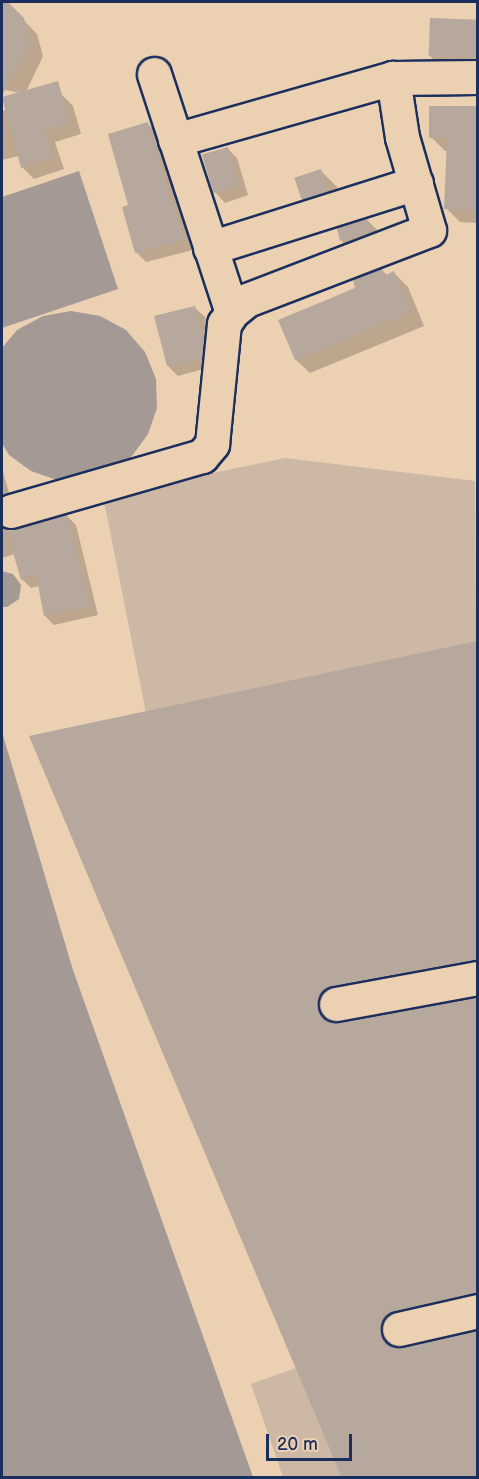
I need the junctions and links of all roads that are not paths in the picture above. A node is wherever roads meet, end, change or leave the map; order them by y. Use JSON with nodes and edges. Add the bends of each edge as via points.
{"nodes":[{"id":1,"x":154,"y":74,"type":"dead end"},
{"id":2,"x":477,"y":77,"type":"edge"},
{"id":3,"x":393,"y":78,"type":"junction"},
{"id":4,"x":175,"y":140,"type":"junction"},
{"id":5,"x":416,"y":183,"type":"junction"},
{"id":6,"x":210,"y":248,"type":"junction"},
{"id":7,"x":232,"y":312,"type":"junction"},
{"id":8,"x":11,"y":511,"type":"dead end"},
{"id":9,"x":477,"y":978,"type":"edge"},
{"id":10,"x":336,"y":1004,"type":"dead end"},
{"id":11,"x":477,"y":1311,"type":"edge"},
{"id":12,"x":399,"y":1329,"type":"dead end"}],
"edges":[{"from":1,"to":4,"type":"street"},
{"from":2,"to":3,"type":"street"},
{"from":3,"to":4,"type":"street"},
{"from":3,"to":5,"type":"street","via":[[402,137]]},
{"from":4,"to":6,"type":"street"},
{"from":5,"to":6,"type":"street"},
{"from":5,"to":7,"type":"street","via":[[429,230],[247,300]]},
{"from":6,"to":7,"type":"street"},
{"from":7,"to":8,"type":"street","via":[[224,324],[212,444],[202,456]]},
{"from":9,"to":10,"type":"street"},
{"from":11,"to":12,"type":"street"}]}
